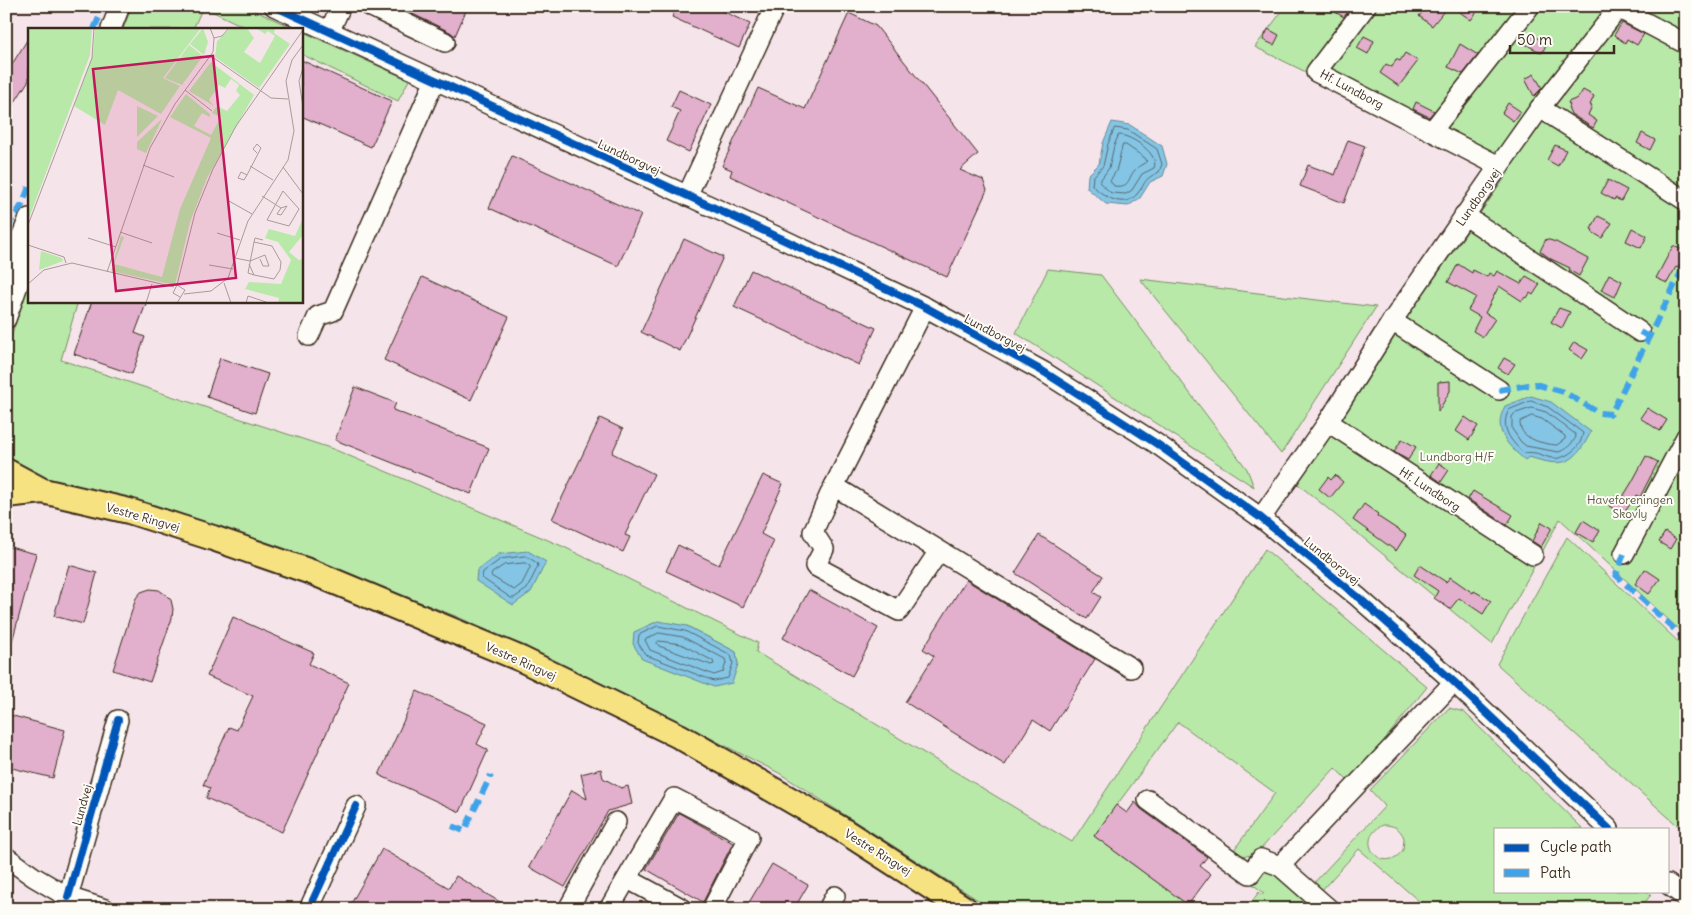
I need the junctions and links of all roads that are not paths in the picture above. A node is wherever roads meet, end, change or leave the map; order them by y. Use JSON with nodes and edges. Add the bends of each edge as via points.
{"nodes":[{"id":1,"x":120,"y":6,"type":"edge"},
{"id":2,"x":274,"y":6,"type":"edge"},
{"id":3,"x":341,"y":6,"type":"edge"},
{"id":4,"x":369,"y":6,"type":"edge"},
{"id":5,"x":775,"y":6,"type":"edge"},
{"id":6,"x":1366,"y":6,"type":"edge"},
{"id":7,"x":1530,"y":6,"type":"edge"},
{"id":8,"x":1619,"y":7,"type":"edge"},
{"id":9,"x":110,"y":28,"type":"edge"},
{"id":10,"x":329,"y":32,"type":"junction"},
{"id":11,"x":445,"y":42,"type":"dead end"},
{"id":12,"x":1686,"y":44,"type":"edge"},
{"id":13,"x":435,"y":80,"type":"junction"},
{"id":14,"x":1540,"y":108,"type":"junction"},
{"id":15,"x":1432,"y":131,"type":"junction"},
{"id":16,"x":1499,"y":166,"type":"junction"},
{"id":17,"x":687,"y":196,"type":"junction"},
{"id":18,"x":1686,"y":201,"type":"edge"},
{"id":19,"x":1464,"y":216,"type":"junction"},
{"id":20,"x":28,"y":221,"type":"edge"},
{"id":21,"x":28,"y":255,"type":"edge"},
{"id":22,"x":11,"y":276,"type":"edge"},
{"id":23,"x":10,"y":296,"type":"edge"},
{"id":24,"x":925,"y":307,"type":"junction"},
{"id":25,"x":6,"y":319,"type":"edge"},
{"id":26,"x":1392,"y":320,"type":"junction"},
{"id":27,"x":1640,"y":332,"type":"dead end"},
{"id":28,"x":309,"y":336,"type":"dead end"},
{"id":29,"x":1499,"y":390,"type":"dead end"},
{"id":30,"x":1328,"y":422,"type":"junction"},
{"id":31,"x":1686,"y":437,"type":"edge"},
{"id":32,"x":6,"y":472,"type":"edge"},
{"id":33,"x":834,"y":486,"type":"junction"},
{"id":34,"x":43,"y":491,"type":"junction"},
{"id":35,"x":6,"y":495,"type":"edge"},
{"id":36,"x":1261,"y":518,"type":"junction"},
{"id":37,"x":939,"y":551,"type":"junction"},
{"id":38,"x":1624,"y":554,"type":"dead end"},
{"id":39,"x":1533,"y":555,"type":"dead end"},
{"id":40,"x":1131,"y":668,"type":"dead end"},
{"id":41,"x":1454,"y":682,"type":"junction"},
{"id":42,"x":118,"y":720,"type":"dead end"},
{"id":43,"x":1148,"y":800,"type":"dead end"},
{"id":44,"x":356,"y":806,"type":"dead end"},
{"id":45,"x":616,"y":822,"type":"dead end"},
{"id":46,"x":1609,"y":828,"type":"edge"},
{"id":47,"x":6,"y":857,"type":"edge"},
{"id":48,"x":1280,"y":866,"type":"junction"},
{"id":49,"x":628,"y":879,"type":"junction"},
{"id":50,"x":1670,"y":886,"type":"edge"},
{"id":51,"x":68,"y":897,"type":"junction"},
{"id":52,"x":1686,"y":898,"type":"edge"},
{"id":53,"x":1686,"y":905,"type":"edge"},
{"id":54,"x":105,"y":909,"type":"edge"},
{"id":55,"x":309,"y":909,"type":"edge"},
{"id":56,"x":568,"y":909,"type":"edge"},
{"id":57,"x":609,"y":909,"type":"edge"},
{"id":58,"x":683,"y":909,"type":"edge"},
{"id":59,"x":712,"y":909,"type":"edge"},
{"id":60,"x":965,"y":909,"type":"edge"},
{"id":61,"x":1329,"y":909,"type":"edge"},
{"id":62,"x":1683,"y":909,"type":"edge"}],
"edges":[{"from":1,"to":9,"type":"street"},
{"from":2,"to":10,"type":"street","name":"Lundborgvej"},
{"from":3,"to":10,"type":"street"},
{"from":4,"to":11,"type":"street"},
{"from":5,"to":17,"type":"street"},
{"from":6,"to":15,"type":"street","name":"Hf. Lundborg","via":[[1316,72]]},
{"from":7,"to":15,"type":"street"},
{"from":8,"to":12,"type":"street"},
{"from":8,"to":14,"type":"street","name":"Lundborgvej"},
{"from":10,"to":13,"type":"street","name":"Lundborgvej"},
{"from":13,"to":17,"type":"street","name":"Lundborgvej"},
{"from":13,"to":28,"type":"street","via":[[333,311],[318,316]]},
{"from":14,"to":16,"type":"street","name":"Lundborgvej"},
{"from":14,"to":18,"type":"street"},
{"from":15,"to":16,"type":"street","name":"Hf. Lundborg"},
{"from":16,"to":19,"type":"street","name":"Lundborgvej"},
{"from":17,"to":24,"type":"street","name":"Lundborgvej"},
{"from":19,"to":26,"type":"street","name":"Lundborgvej"},
{"from":19,"to":27,"type":"street"},
{"from":20,"to":22,"type":"street"},
{"from":21,"to":22,"type":"street"},
{"from":22,"to":23,"type":"street"},
{"from":23,"to":25,"type":"street"},
{"from":24,"to":33,"type":"street"},
{"from":24,"to":36,"type":"street","name":"Lundborgvej","via":[[1044,372],[1157,444]]},
{"from":26,"to":29,"type":"street"},
{"from":26,"to":30,"type":"street","name":"Lundborgvej"},
{"from":30,"to":36,"type":"street","name":"Lundborgvej"},
{"from":30,"to":39,"type":"street","name":"Hf. Lundborg"},
{"from":31,"to":38,"type":"street"},
{"from":32,"to":34,"type":"main road","name":"Vestre Ringvej"},
{"from":33,"to":37,"type":"street"},
{"from":33,"to":37,"type":"street","via":[[813,532],[824,549],[815,566],[899,611]]},
{"from":34,"to":35,"type":"main road","name":"Vestre Ringvej"},
{"from":34,"to":60,"type":"main road","name":"Vestre Ringvej","via":[[129,511],[314,573],[521,660],[679,736],[841,829]]},
{"from":36,"to":41,"type":"street","name":"Lundborgvej","via":[[1358,597]]},
{"from":37,"to":40,"type":"street"},
{"from":41,"to":46,"type":"street","name":"Lundborgvej"},
{"from":41,"to":48,"type":"street"},
{"from":42,"to":51,"type":"street","name":"Lundvej"},
{"from":43,"to":48,"type":"street","via":[[1250,874],[1260,859]]},
{"from":44,"to":55,"type":"street"},
{"from":45,"to":56,"type":"street"},
{"from":47,"to":51,"type":"street"},
{"from":48,"to":61,"type":"street"},
{"from":49,"to":57,"type":"street"},
{"from":49,"to":58,"type":"street"},
{"from":49,"to":59,"type":"street","via":[[674,798],[749,838]]},
{"from":50,"to":52,"type":"street"},
{"from":51,"to":54,"type":"street"},
{"from":53,"to":62,"type":"street"}]}
